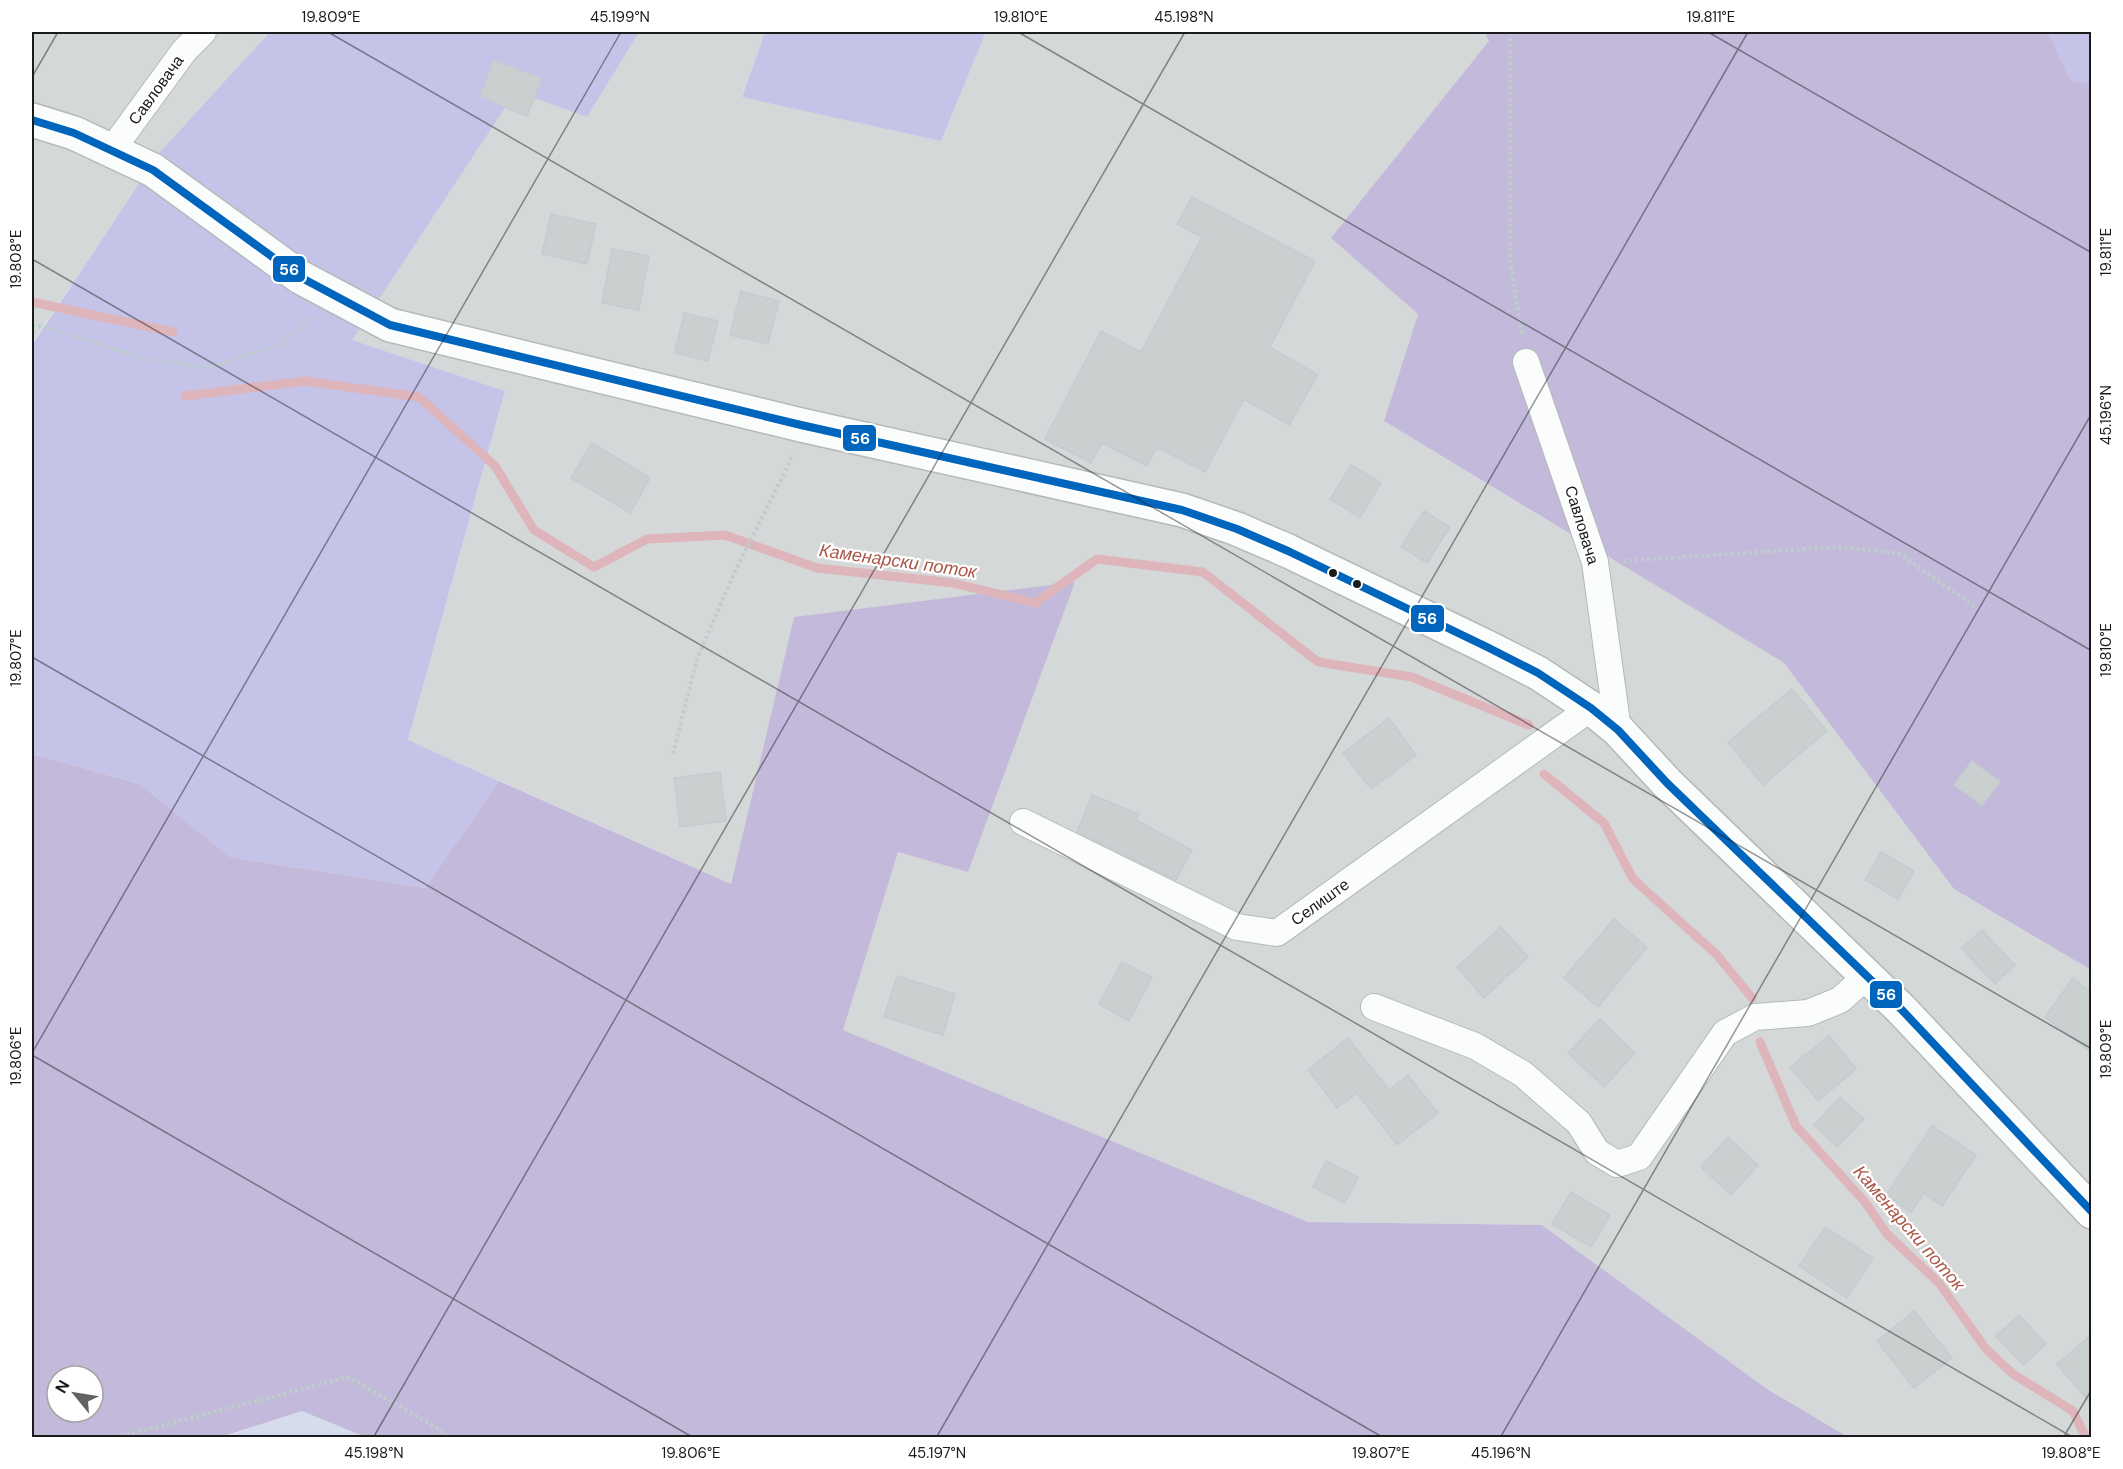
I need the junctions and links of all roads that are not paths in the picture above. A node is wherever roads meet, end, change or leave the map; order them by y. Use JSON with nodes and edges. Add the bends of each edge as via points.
{"nodes":[{"id":1,"x":203,"y":32,"type":"edge"},
{"id":2,"x":32,"y":120,"type":"edge"},
{"id":3,"x":111,"y":151,"type":"junction"},
{"id":4,"x":1526,"y":362,"type":"road end"},
{"id":5,"x":1591,"y":708,"type":"junction"},
{"id":6,"x":1618,"y":730,"type":"junction"},
{"id":7,"x":1023,"y":822,"type":"dead end"},
{"id":8,"x":1867,"y":976,"type":"junction"},
{"id":9,"x":1374,"y":1007,"type":"dead end"},
{"id":10,"x":2091,"y":1212,"type":"edge"}],
"edges":[{"from":1,"to":3,"type":"street","name":"Савловача","via":[[184,51]]},
{"from":2,"to":3,"type":"street","via":[[74,133]]},
{"from":3,"to":5,"type":"street","via":[[153,170],[300,278],[390,325],[801,425],[1182,510],[1288,551],[1487,647],[1538,673]]},
{"from":4,"to":6,"type":"street","name":"Савловача","via":[[1595,562]]},
{"from":5,"to":6,"type":"street"},
{"from":5,"to":7,"type":"street","name":"Селиште","via":[[1277,933],[1237,927]]},
{"from":6,"to":8,"type":"street","via":[[1667,783]]},
{"from":8,"to":9,"type":"street","via":[[1840,1000],[1808,1013],[1755,1017],[1725,1033],[1640,1157],[1617,1164],[1597,1152],[1579,1124],[1524,1074],[1475,1046]]},
{"from":8,"to":10,"type":"street"}]}
